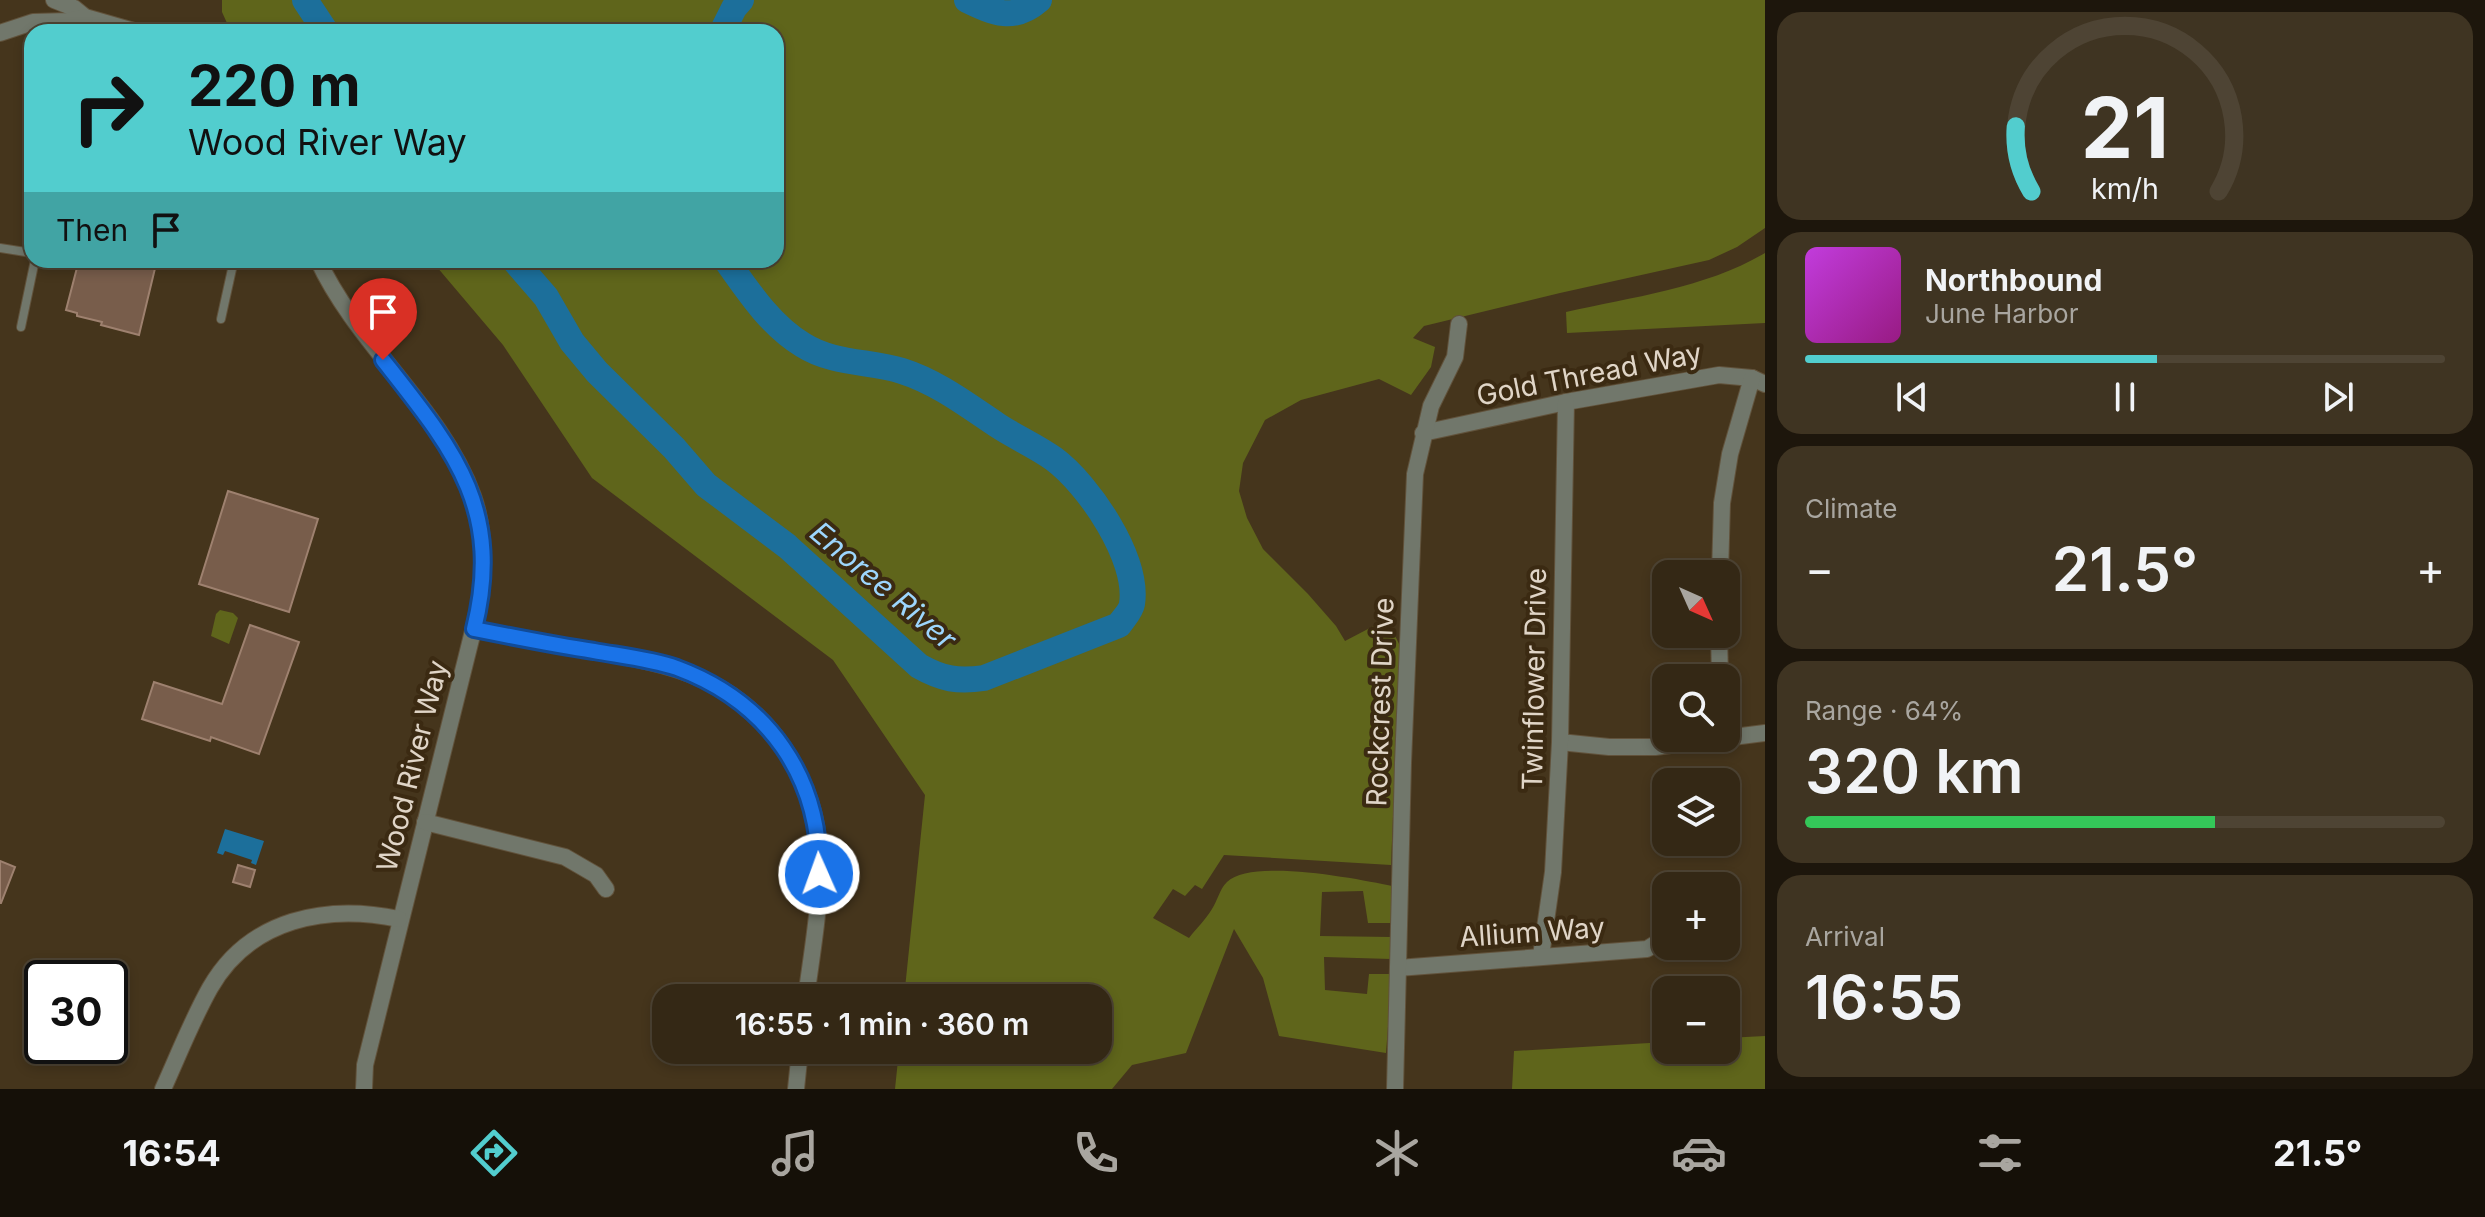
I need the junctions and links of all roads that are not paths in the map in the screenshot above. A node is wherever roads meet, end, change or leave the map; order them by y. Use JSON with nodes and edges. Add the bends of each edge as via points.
{"nodes":[{"id":1,"x":54,"y":0,"type":"edge"},
{"id":2,"x":85,"y":17,"type":"junction"},
{"id":3,"x":27,"y":24,"type":"edge"},
{"id":4,"x":108,"y":24,"type":"edge"},
{"id":5,"x":24,"y":25,"type":"edge"},
{"id":6,"x":0,"y":33,"type":"edge"},
{"id":7,"x":0,"y":248,"type":"edge"},
{"id":8,"x":24,"y":252,"type":"edge"},
{"id":9,"x":33,"y":268,"type":"edge"},
{"id":10,"x":232,"y":268,"type":"edge"},
{"id":11,"x":322,"y":268,"type":"edge"},
{"id":12,"x":221,"y":319,"type":"dead end"},
{"id":13,"x":1459,"y":324,"type":"dead end"},
{"id":14,"x":21,"y":327,"type":"dead end"},
{"id":15,"x":1759,"y":381,"type":"edge"},
{"id":16,"x":1566,"y":402,"type":"junction"},
{"id":17,"x":1423,"y":433,"type":"junction"},
{"id":18,"x":1720,"y":560,"type":"edge"},
{"id":19,"x":474,"y":629,"type":"junction"},
{"id":20,"x":1765,"y":733,"type":"edge"},
{"id":21,"x":1740,"y":736,"type":"edge"},
{"id":22,"x":1560,"y":742,"type":"junction"},
{"id":23,"x":1652,"y":747,"type":"edge"},
{"id":24,"x":425,"y":822,"type":"junction"},
{"id":25,"x":606,"y":889,"type":"dead end"},
{"id":26,"x":399,"y":919,"type":"junction"},
{"id":27,"x":1652,"y":946,"type":"edge"},
{"id":28,"x":1541,"y":956,"type":"junction"},
{"id":29,"x":1398,"y":968,"type":"junction"},
{"id":30,"x":807,"y":984,"type":"edge"},
{"id":31,"x":799,"y":1064,"type":"edge"},
{"id":32,"x":163,"y":1089,"type":"edge"},
{"id":33,"x":364,"y":1089,"type":"edge"},
{"id":34,"x":796,"y":1089,"type":"edge"},
{"id":35,"x":1395,"y":1089,"type":"edge"}],
"edges":[{"from":1,"to":2,"type":"street"},
{"from":2,"to":3,"type":"street"},
{"from":2,"to":4,"type":"street"},
{"from":5,"to":6,"type":"street"},
{"from":7,"to":8,"type":"lane"},
{"from":9,"to":14,"type":"lane"},
{"from":10,"to":12,"type":"lane"},
{"from":11,"to":19,"type":"street","name":"Wood River Way","via":[[467,480],[483,553]]},
{"from":13,"to":17,"type":"street","name":"Rockcrest Drive","via":[[1455,357]]},
{"from":15,"to":16,"type":"street","name":"Gold Thread Way","via":[[1719,375]]},
{"from":15,"to":18,"type":"street","via":[[1730,454]]},
{"from":16,"to":17,"type":"street","name":"Gold Thread Way"},
{"from":16,"to":22,"type":"street","name":"Twinflower Drive"},
{"from":17,"to":29,"type":"street","name":"Rockcrest Drive","via":[[1413,507]]},
{"from":19,"to":24,"type":"street","name":"Wood River Way"},
{"from":19,"to":30,"type":"street","via":[[675,667],[726,691],[765,724],[800,775],[817,830],[819,874]]},
{"from":20,"to":21,"type":"street"},
{"from":22,"to":23,"type":"street"},
{"from":22,"to":28,"type":"street","name":"Twinflower Drive","via":[[1553,872]]},
{"from":24,"to":25,"type":"street","via":[[565,857],[596,875]]},
{"from":24,"to":26,"type":"street","name":"Wood River Way"},
{"from":26,"to":32,"type":"street","via":[[370,913],[312,915],[255,941],[210,988]]},
{"from":26,"to":33,"type":"street","name":"Wood River Way"},
{"from":27,"to":28,"type":"street","name":"Allium Way"},
{"from":28,"to":29,"type":"street","name":"Allium Way"},
{"from":29,"to":35,"type":"street","name":"Rockcrest Drive"},
{"from":31,"to":34,"type":"street"}]}
